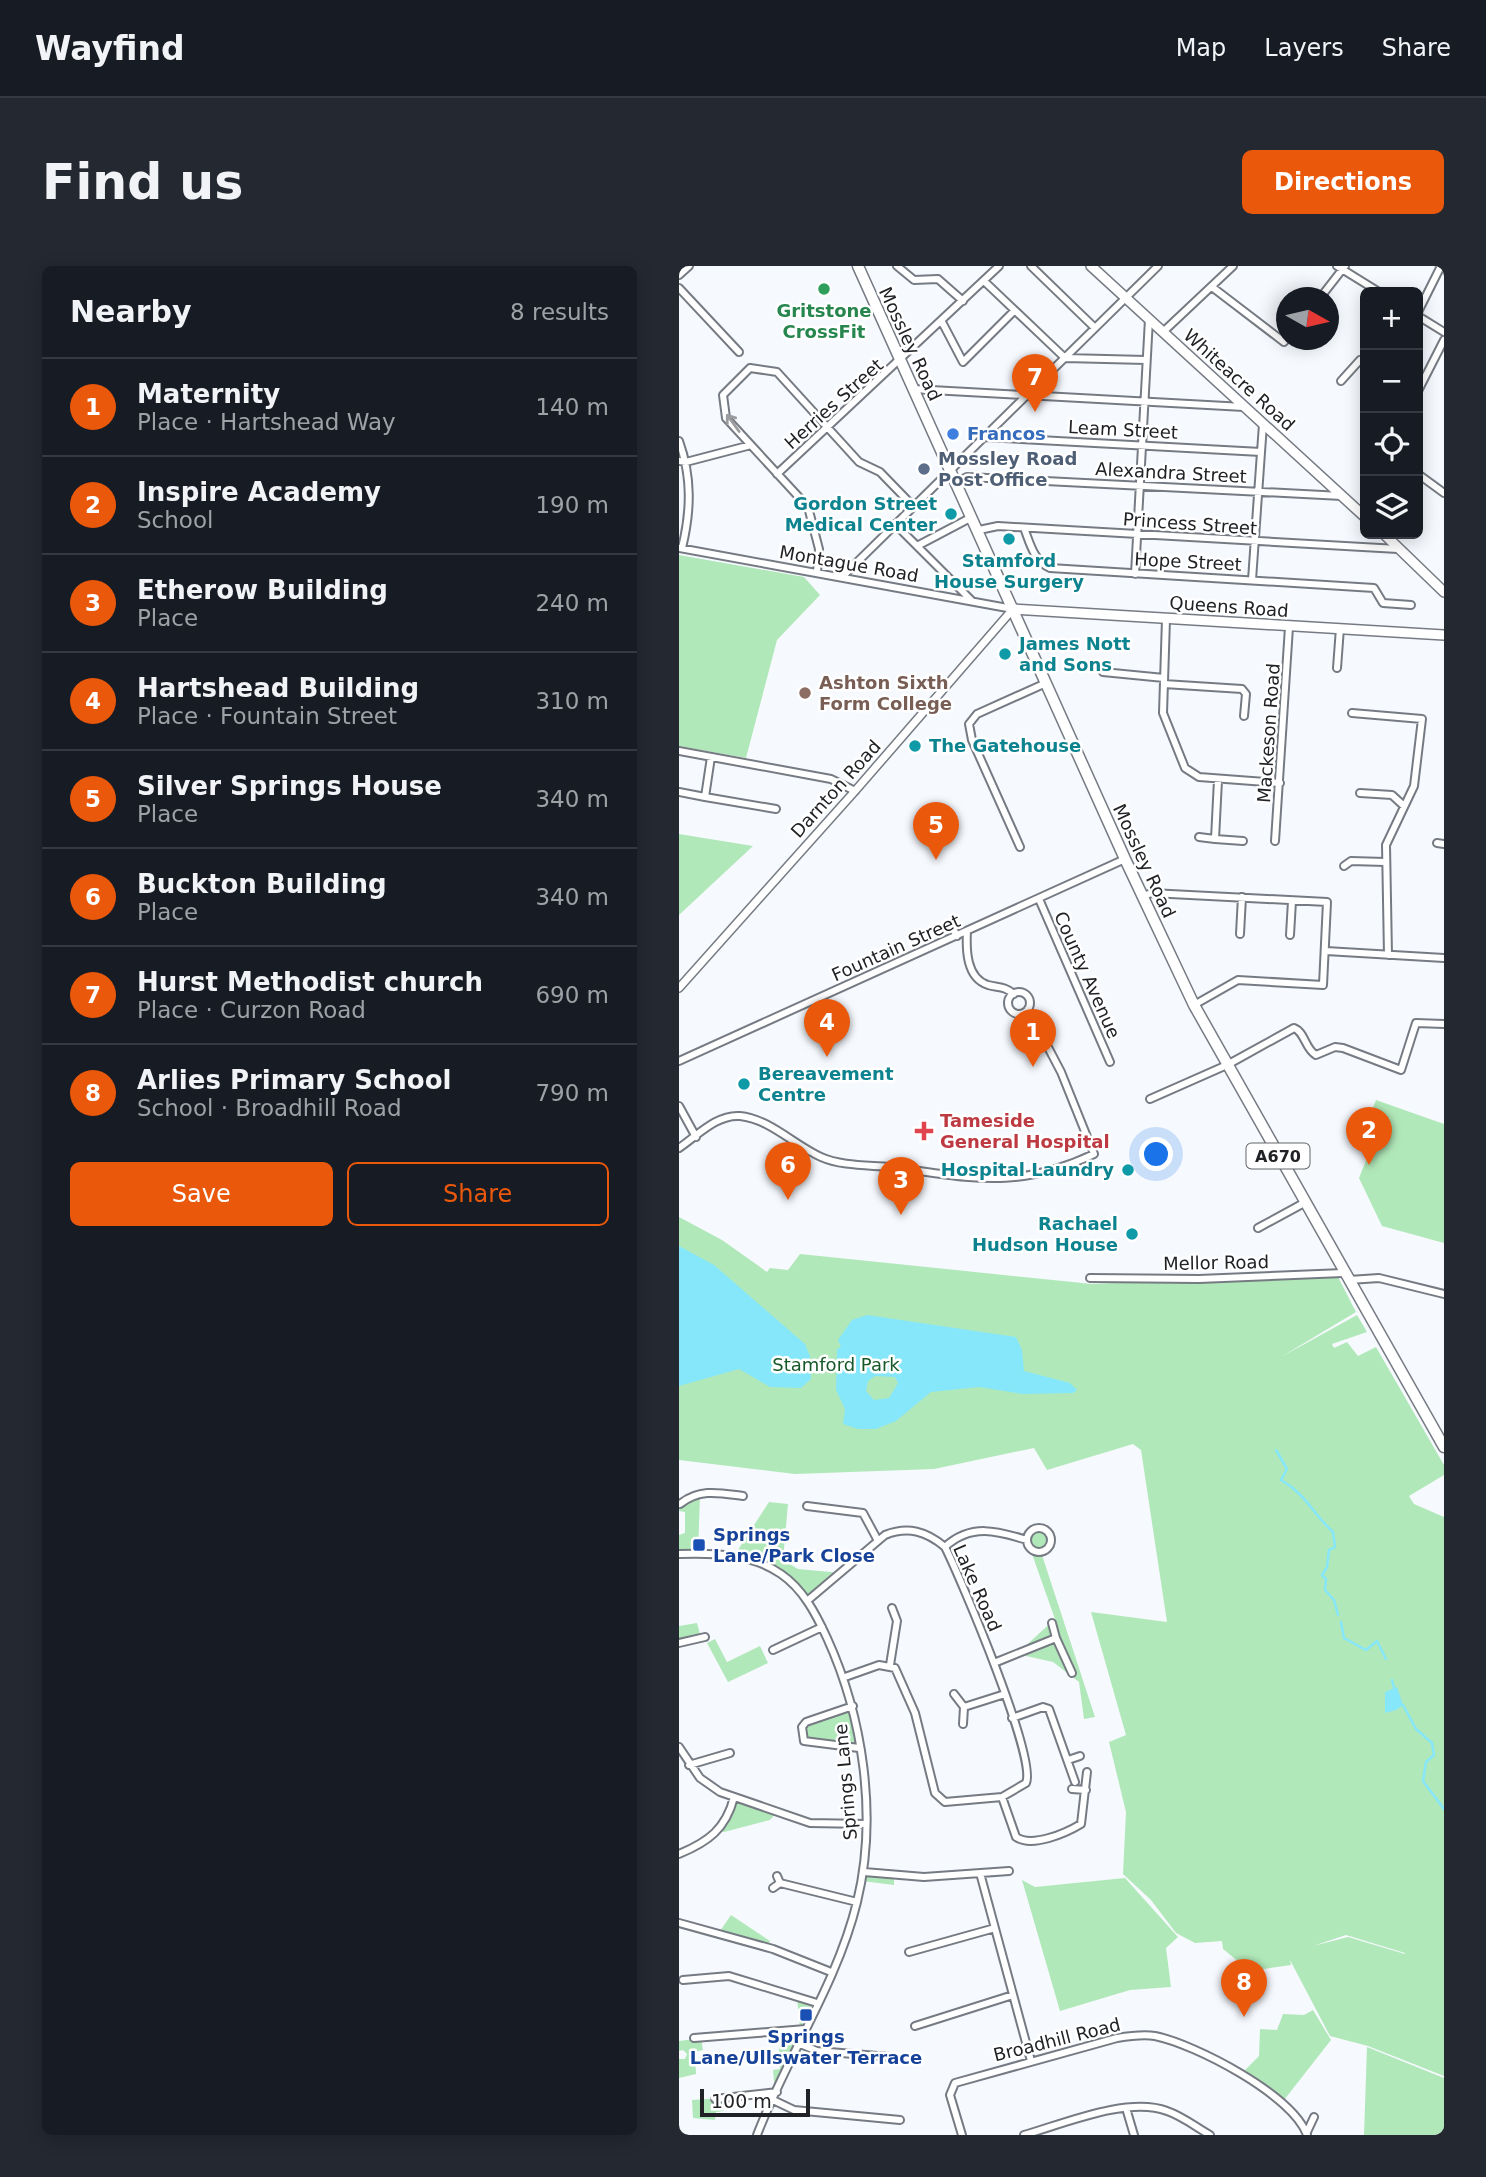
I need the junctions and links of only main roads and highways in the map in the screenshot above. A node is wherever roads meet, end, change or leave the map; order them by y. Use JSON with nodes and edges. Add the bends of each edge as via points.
{"nodes":[{"id":1,"x":857,"y":266,"type":"edge"},
{"id":2,"x":1091,"y":266,"type":"edge"},
{"id":3,"x":1360,"y":512,"type":"edge"},
{"id":4,"x":1389,"y":539,"type":"edge"},
{"id":5,"x":1444,"y":592,"type":"edge"},
{"id":6,"x":1013,"y":609,"type":"junction"},
{"id":7,"x":1444,"y":635,"type":"edge"},
{"id":8,"x":1444,"y":1447,"type":"edge"}],
"edges":[{"from":1,"to":6,"type":"main road","name":"Mossley Road","number":"A670"},
{"from":2,"to":3,"type":"main road","name":"Whiteacre Road"},
{"from":4,"to":5,"type":"main road"},
{"from":6,"to":7,"type":"main road","name":"Queens Road"},
{"from":6,"to":8,"type":"main road","name":"Mossley Road","number":"A670","via":[[1194,1005]]}]}
